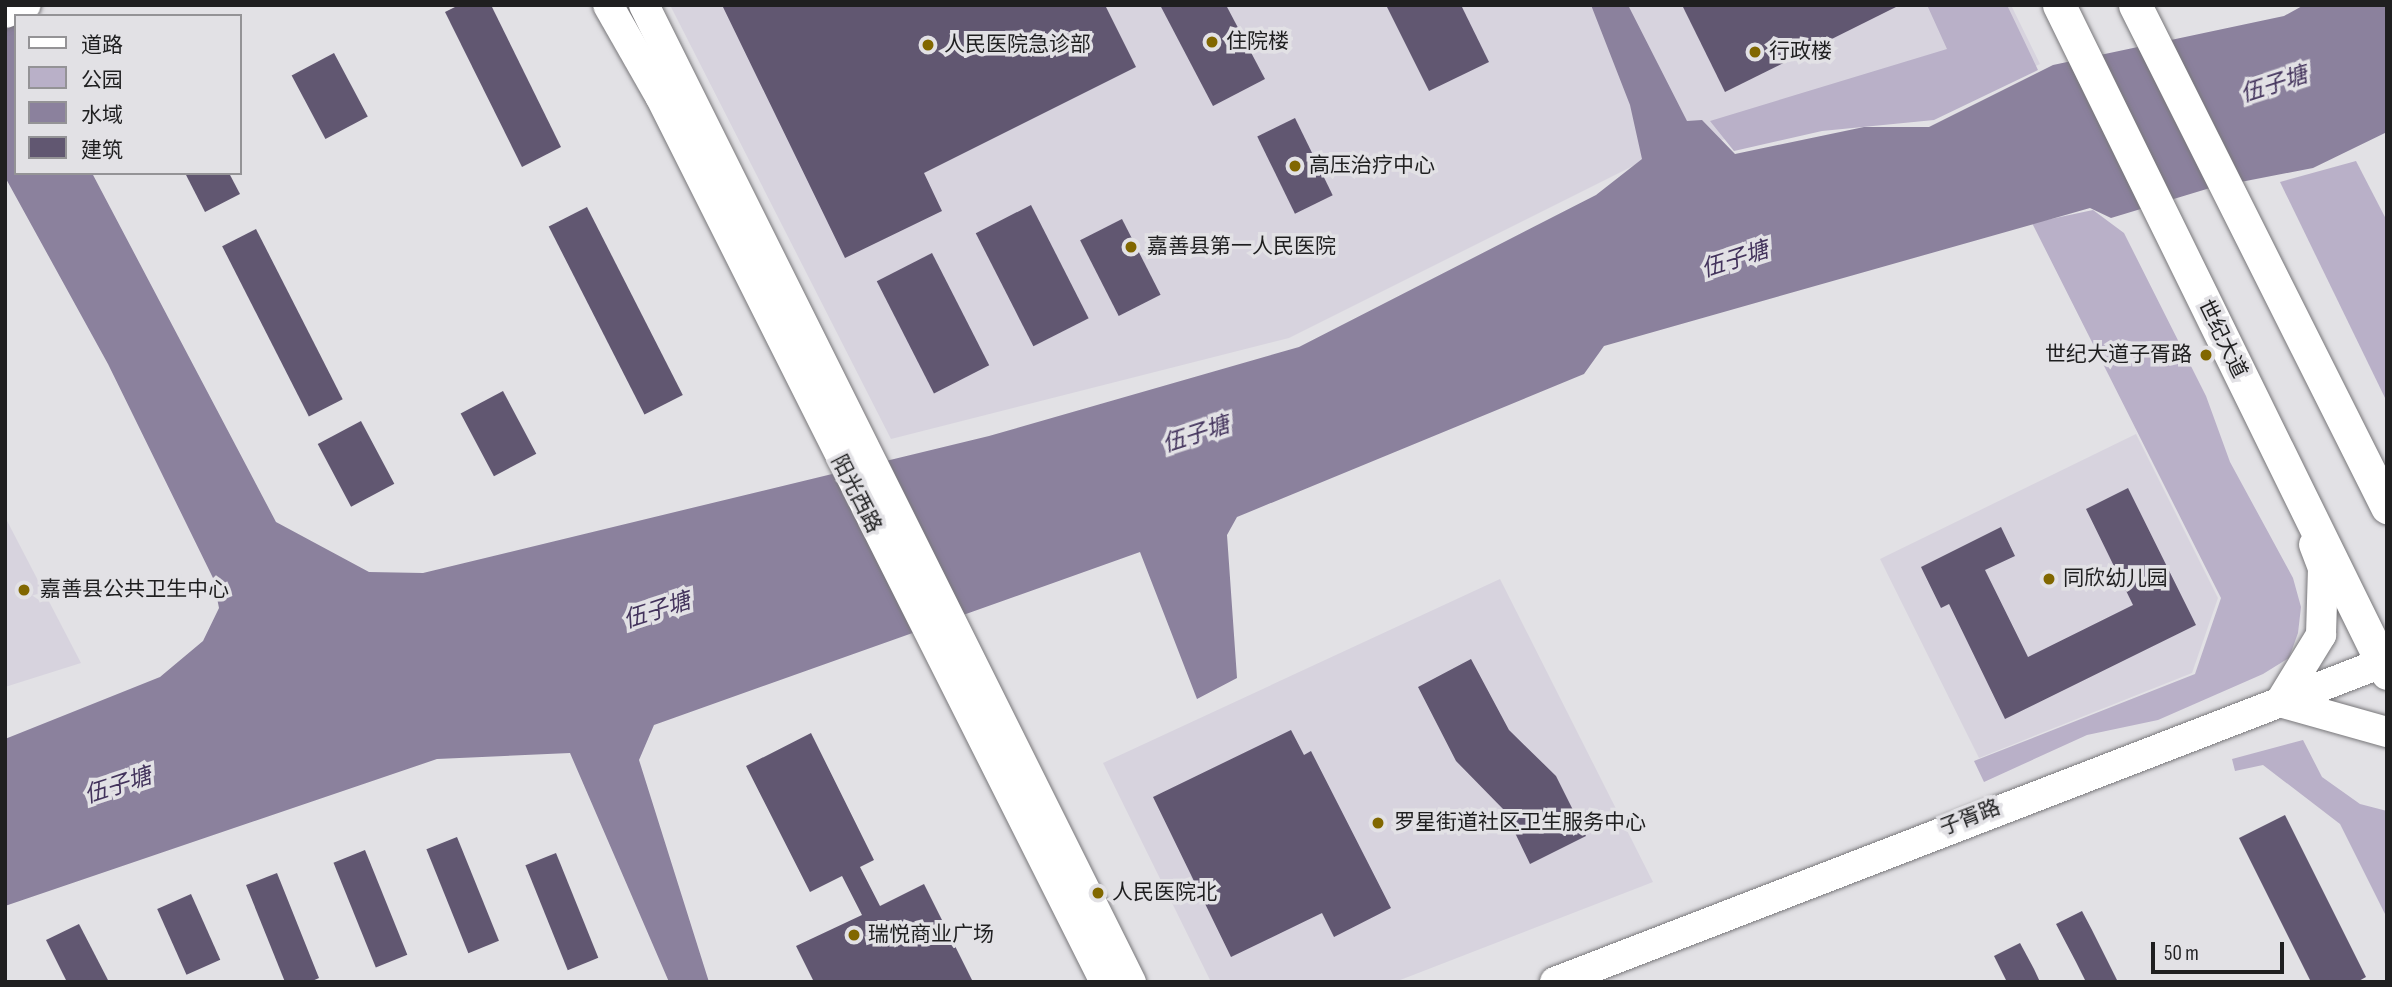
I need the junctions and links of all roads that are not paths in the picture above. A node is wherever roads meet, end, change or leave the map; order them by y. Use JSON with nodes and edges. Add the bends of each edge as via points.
{"nodes":[{"id":1,"x":26,"y":5,"type":"edge"},
{"id":2,"x":608,"y":5,"type":"edge"},
{"id":3,"x":2059,"y":5,"type":"edge"},
{"id":4,"x":648,"y":11,"type":"edge"},
{"id":5,"x":2138,"y":11,"type":"edge"},
{"id":6,"x":5,"y":13,"type":"edge"},
{"id":7,"x":838,"y":432,"type":"junction"},
{"id":8,"x":2291,"y":478,"type":"junction"},
{"id":9,"x":2387,"y":507,"type":"edge"},
{"id":10,"x":950,"y":655,"type":"junction"},
{"id":11,"x":2385,"y":665,"type":"edge"},
{"id":12,"x":2280,"y":702,"type":"junction"},
{"id":13,"x":2387,"y":732,"type":"edge"},
{"id":14,"x":1075,"y":931,"type":"junction"},
{"id":15,"x":1085,"y":982,"type":"edge"},
{"id":16,"x":1105,"y":982,"type":"edge"},
{"id":17,"x":1131,"y":982,"type":"edge"},
{"id":18,"x":1555,"y":982,"type":"edge"}],
"edges":[{"from":1,"to":6,"type":"main road"},
{"from":2,"to":7,"type":"main road","name":"阳光西路"},
{"from":3,"to":8,"type":"main road","name":"世纪大道"},
{"from":4,"to":7,"type":"main road","name":"阳光西路"},
{"from":5,"to":9,"type":"main road"},
{"from":7,"to":10,"type":"main road","name":"阳光西路"},
{"from":8,"to":11,"type":"main road","name":"世纪大道"},
{"from":8,"to":12,"type":"main road","via":[[2323,568],[2326,606],[2309,659]]},
{"from":10,"to":14,"type":"main road","name":"阳光西路"},
{"from":10,"to":17,"type":"main road","name":"阳光西路"},
{"from":11,"to":12,"type":"main road","name":"子胥路"},
{"from":12,"to":13,"type":"main road"},
{"from":12,"to":18,"type":"main road","name":"子胥路"},
{"from":14,"to":15,"type":"main road"},
{"from":14,"to":16,"type":"main road","name":"阳光西路"}]}
